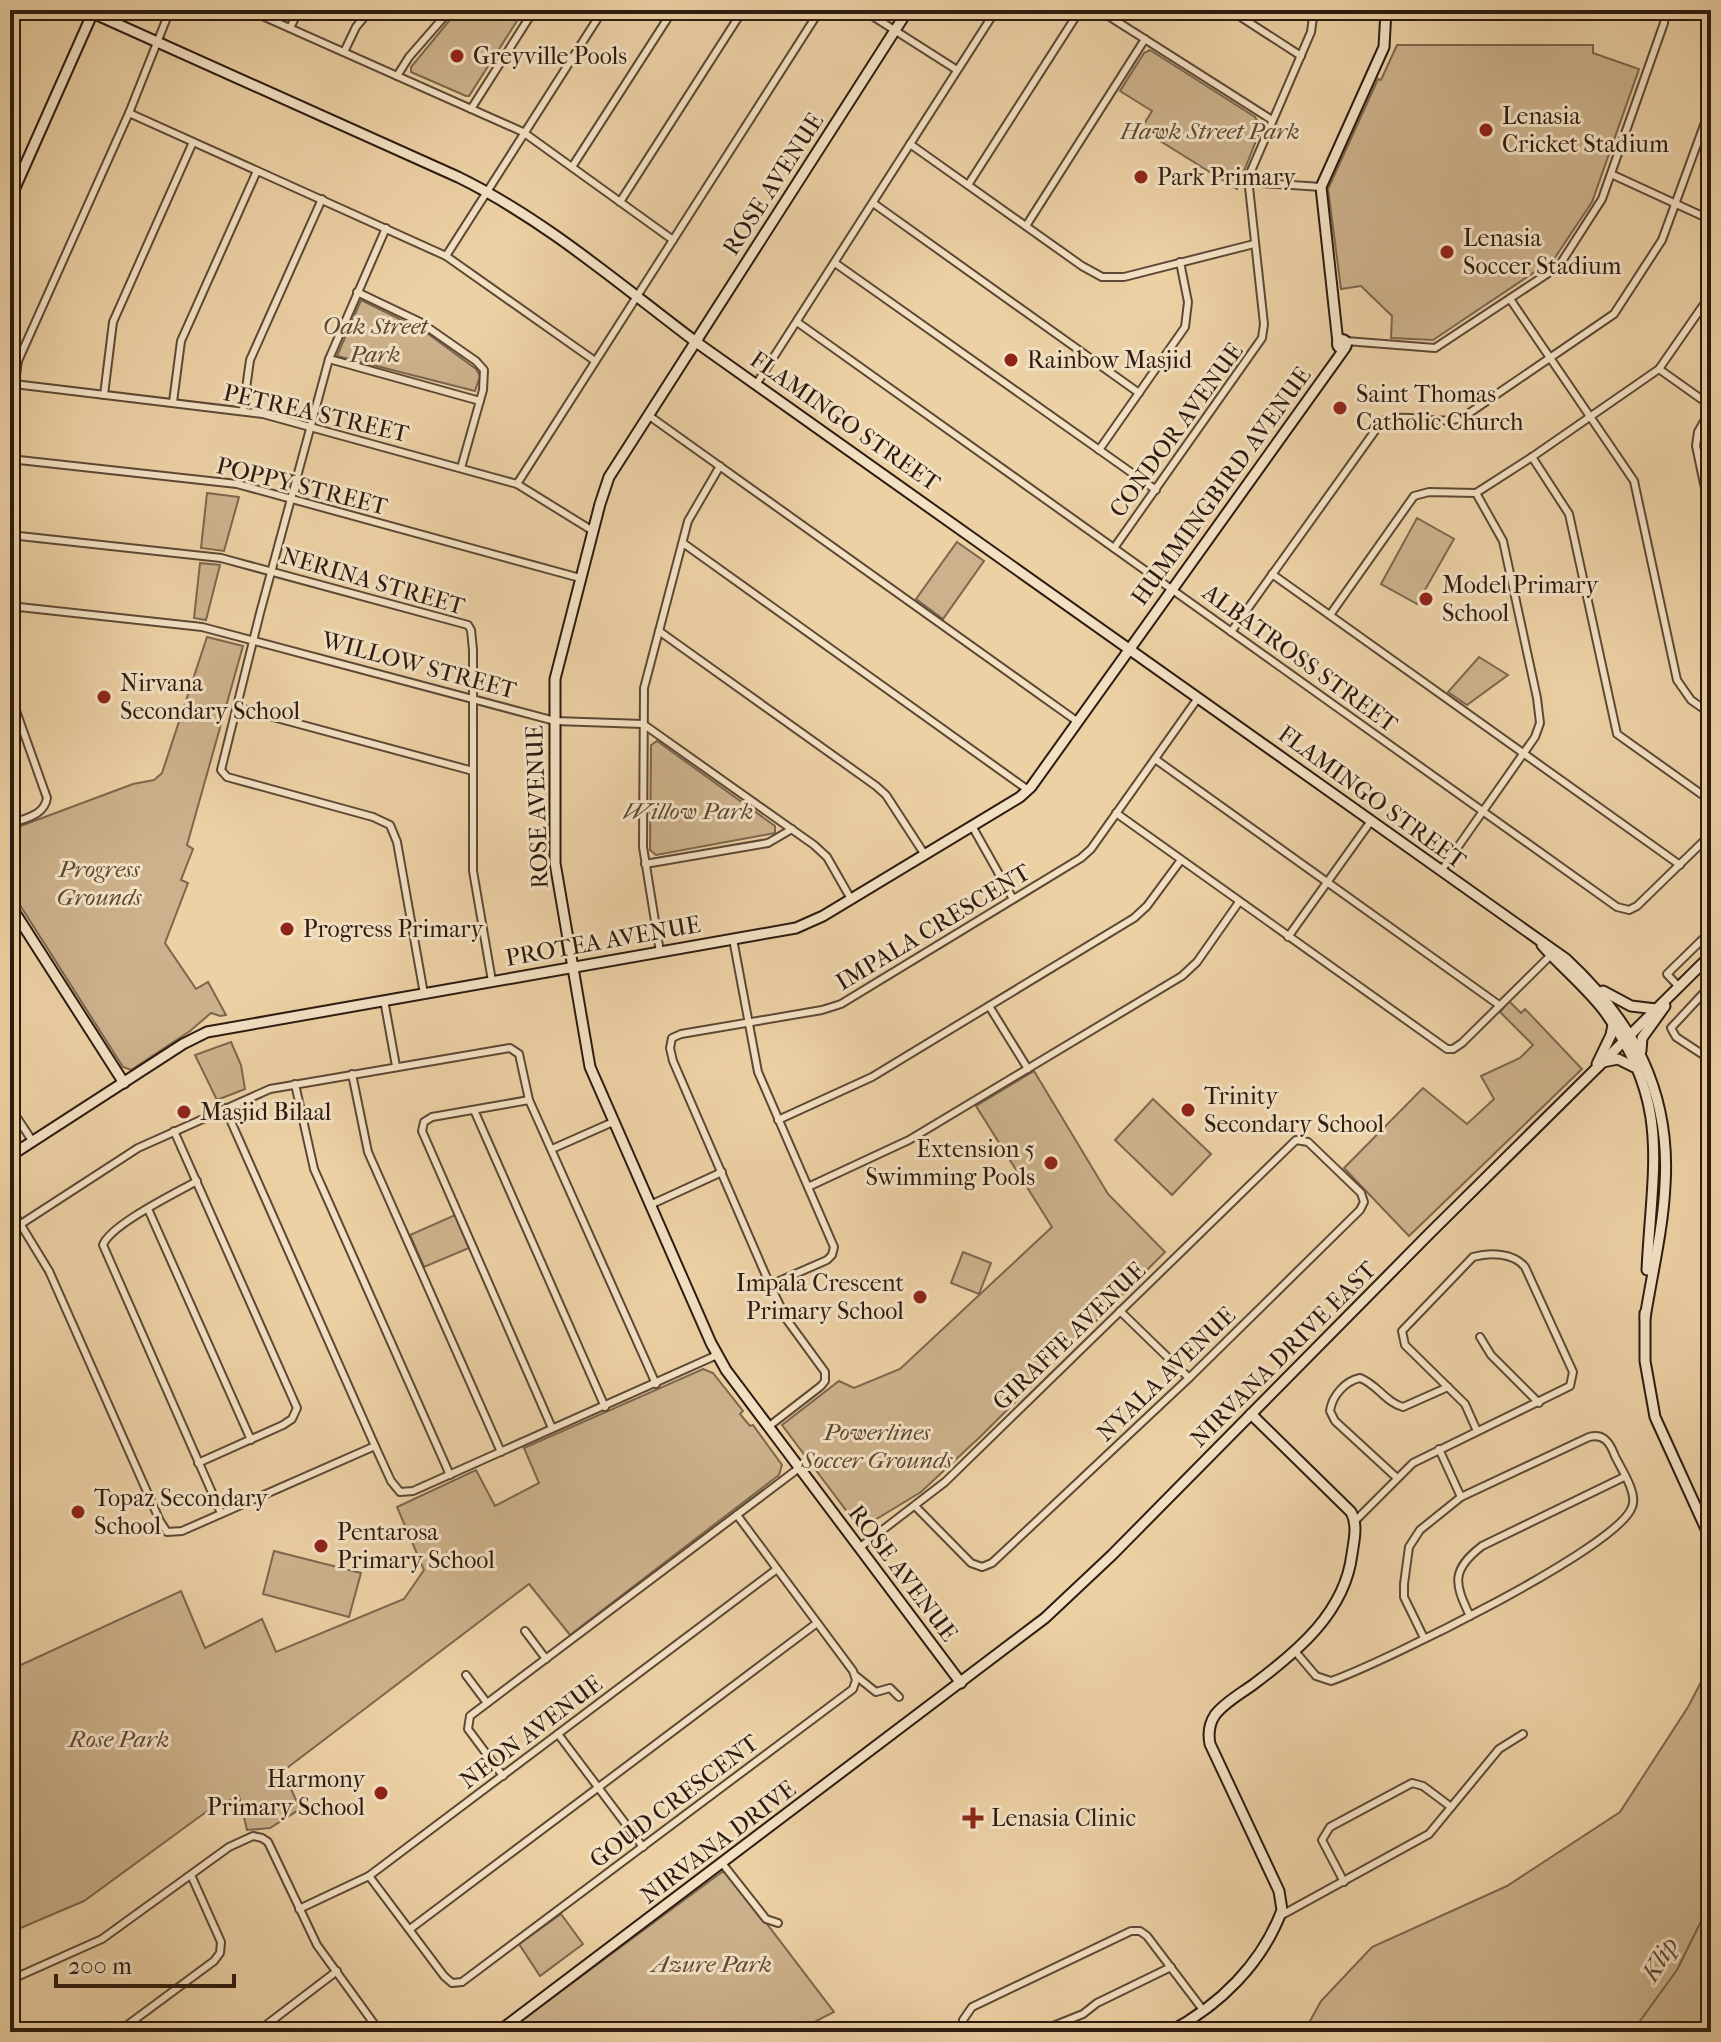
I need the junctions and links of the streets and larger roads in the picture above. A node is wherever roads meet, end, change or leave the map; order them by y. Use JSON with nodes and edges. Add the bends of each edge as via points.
{"nodes":[{"id":1,"x":170,"y":10,"type":"edge"},
{"id":2,"x":249,"y":10,"type":"edge"},
{"id":3,"x":299,"y":10,"type":"edge"},
{"id":4,"x":370,"y":10,"type":"edge"},
{"id":5,"x":450,"y":10,"type":"edge"},
{"id":6,"x":534,"y":10,"type":"edge"},
{"id":7,"x":603,"y":10,"type":"edge"},
{"id":8,"x":673,"y":10,"type":"edge"},
{"id":9,"x":820,"y":10,"type":"edge"},
{"id":10,"x":863,"y":10,"type":"edge"},
{"id":11,"x":908,"y":10,"type":"edge"},
{"id":12,"x":996,"y":10,"type":"edge"},
{"id":13,"x":1080,"y":10,"type":"edge"},
{"id":14,"x":1099,"y":10,"type":"edge"},
{"id":15,"x":1230,"y":10,"type":"edge"},
{"id":16,"x":1314,"y":10,"type":"edge"},
{"id":17,"x":1386,"y":10,"type":"edge"},
{"id":18,"x":1666,"y":10,"type":"edge"},
{"id":19,"x":91,"y":11,"type":"edge"},
{"id":20,"x":741,"y":11,"type":"edge"},
{"id":21,"x":290,"y":28,"type":"junction"},
{"id":22,"x":895,"y":30,"type":"junction"},
{"id":23,"x":1145,"y":39,"type":"junction"},
{"id":24,"x":156,"y":42,"type":"junction"},
{"id":25,"x":344,"y":52,"type":"junction"},
{"id":26,"x":1301,"y":56,"type":"junction"},
{"id":27,"x":957,"y":70,"type":"junction"},
{"id":28,"x":397,"y":76,"type":"junction"},
{"id":29,"x":1711,"y":106,"type":"edge"},
{"id":30,"x":471,"y":109,"type":"junction"},
{"id":31,"x":129,"y":113,"type":"junction"},
{"id":32,"x":1272,"y":120,"type":"junction"},
{"id":33,"x":523,"y":132,"type":"junction"},
{"id":34,"x":193,"y":142,"type":"junction"},
{"id":35,"x":910,"y":144,"type":"junction"},
{"id":36,"x":572,"y":167,"type":"junction"},
{"id":37,"x":257,"y":171,"type":"junction"},
{"id":38,"x":1611,"y":174,"type":"junction"},
{"id":39,"x":1247,"y":182,"type":"junction"},
{"id":40,"x":968,"y":185,"type":"junction"},
{"id":41,"x":1321,"y":187,"type":"junction"},
{"id":42,"x":487,"y":191,"type":"junction"},
{"id":43,"x":10,"y":199,"type":"edge"},
{"id":44,"x":322,"y":199,"type":"junction"},
{"id":45,"x":620,"y":202,"type":"junction"},
{"id":46,"x":873,"y":203,"type":"junction"},
{"id":47,"x":1677,"y":204,"type":"junction"},
{"id":48,"x":1711,"y":220,"type":"edge"},
{"id":49,"x":1026,"y":226,"type":"junction"},
{"id":50,"x":386,"y":228,"type":"junction"},
{"id":51,"x":673,"y":240,"type":"junction"},
{"id":52,"x":1254,"y":244,"type":"junction"},
{"id":53,"x":446,"y":256,"type":"junction"},
{"id":54,"x":1180,"y":262,"type":"junction"},
{"id":55,"x":835,"y":263,"type":"junction"},
{"id":56,"x":357,"y":292,"type":"junction"},
{"id":57,"x":637,"y":296,"type":"junction"},
{"id":58,"x":1710,"y":298,"type":"edge"},
{"id":59,"x":1510,"y":299,"type":"junction"},
{"id":60,"x":797,"y":322,"type":"junction"},
{"id":61,"x":696,"y":342,"type":"junction"},
{"id":62,"x":1343,"y":344,"type":"junction"},
{"id":63,"x":1551,"y":358,"type":"junction"},
{"id":64,"x":329,"y":359,"type":"junction"},
{"id":65,"x":595,"y":361,"type":"junction"},
{"id":66,"x":1659,"y":369,"type":"junction"},
{"id":67,"x":757,"y":383,"type":"junction"},
{"id":68,"x":14,"y":384,"type":"junction"},
{"id":69,"x":1139,"y":393,"type":"junction"},
{"id":70,"x":104,"y":395,"type":"junction"},
{"id":71,"x":480,"y":401,"type":"junction"},
{"id":72,"x":173,"y":402,"type":"junction"},
{"id":73,"x":1711,"y":407,"type":"edge"},
{"id":74,"x":243,"y":410,"type":"junction"},
{"id":75,"x":648,"y":415,"type":"junction"},
{"id":76,"x":1590,"y":416,"type":"junction"},
{"id":77,"x":10,"y":417,"type":"edge"},
{"id":78,"x":311,"y":427,"type":"junction"},
{"id":79,"x":1099,"y":450,"type":"junction"},
{"id":80,"x":1532,"y":457,"type":"junction"},
{"id":81,"x":10,"y":459,"type":"edge"},
{"id":82,"x":720,"y":466,"type":"junction"},
{"id":83,"x":461,"y":468,"type":"junction"},
{"id":84,"x":517,"y":484,"type":"junction"},
{"id":85,"x":1156,"y":490,"type":"junction"},
{"id":86,"x":1476,"y":493,"type":"junction"},
{"id":87,"x":291,"y":499,"type":"junction"},
{"id":88,"x":1711,"y":517,"type":"edge"},
{"id":89,"x":593,"y":531,"type":"junction"},
{"id":90,"x":10,"y":535,"type":"edge"},
{"id":91,"x":683,"y":543,"type":"junction"},
{"id":92,"x":1114,"y":548,"type":"junction"},
{"id":93,"x":272,"y":570,"type":"junction"},
{"id":94,"x":1272,"y":574,"type":"junction"},
{"id":95,"x":580,"y":578,"type":"junction"},
{"id":96,"x":1172,"y":589,"type":"junction"},
{"id":97,"x":10,"y":606,"type":"edge"},
{"id":98,"x":1330,"y":615,"type":"junction"},
{"id":99,"x":659,"y":631,"type":"junction"},
{"id":100,"x":1231,"y":632,"type":"junction"},
{"id":101,"x":254,"y":639,"type":"junction"},
{"id":102,"x":1130,"y":648,"type":"junction"},
{"id":103,"x":10,"y":694,"type":"edge"},
{"id":104,"x":473,"y":698,"type":"junction"},
{"id":105,"x":1198,"y":698,"type":"junction"},
{"id":106,"x":236,"y":707,"type":"junction"},
{"id":107,"x":1711,"y":714,"type":"edge"},
{"id":108,"x":555,"y":721,"type":"junction"},
{"id":109,"x":1078,"y":722,"type":"junction"},
{"id":110,"x":643,"y":724,"type":"junction"},
{"id":111,"x":1525,"y":754,"type":"junction"},
{"id":112,"x":1155,"y":759,"type":"junction"},
{"id":113,"x":473,"y":771,"type":"junction"},
{"id":114,"x":1029,"y":790,"type":"junction"},
{"id":115,"x":1711,"y":801,"type":"edge"},
{"id":116,"x":1483,"y":812,"type":"junction"},
{"id":117,"x":1116,"y":813,"type":"junction"},
{"id":118,"x":1371,"y":821,"type":"junction"},
{"id":119,"x":10,"y":824,"type":"edge"},
{"id":120,"x":972,"y":826,"type":"junction"},
{"id":121,"x":792,"y":829,"type":"junction"},
{"id":122,"x":1711,"y":834,"type":"edge"},
{"id":123,"x":925,"y":855,"type":"junction"},
{"id":124,"x":1181,"y":860,"type":"junction"},
{"id":125,"x":645,"y":864,"type":"junction"},
{"id":126,"x":1680,"y":865,"type":"junction"},
{"id":127,"x":1441,"y":871,"type":"junction"},
{"id":128,"x":1327,"y":882,"type":"junction"},
{"id":129,"x":851,"y":899,"type":"junction"},
{"id":130,"x":1013,"y":899,"type":"junction"},
{"id":131,"x":1239,"y":902,"type":"junction"},
{"id":132,"x":10,"y":905,"type":"edge"},
{"id":133,"x":1711,"y":931,"type":"edge"},
{"id":134,"x":1288,"y":937,"type":"junction"},
{"id":135,"x":733,"y":939,"type":"junction"},
{"id":136,"x":660,"y":952,"type":"junction"},
{"id":137,"x":1553,"y":953,"type":"junction"},
{"id":138,"x":1708,"y":962,"type":"edge"},
{"id":139,"x":573,"y":967,"type":"junction"},
{"id":140,"x":492,"y":981,"type":"junction"},
{"id":141,"x":1711,"y":985,"type":"edge"},
{"id":142,"x":1596,"y":988,"type":"junction"},
{"id":143,"x":1676,"y":990,"type":"junction"},
{"id":144,"x":424,"y":994,"type":"junction"},
{"id":145,"x":384,"y":1000,"type":"junction"},
{"id":146,"x":1499,"y":1005,"type":"junction"},
{"id":147,"x":989,"y":1006,"type":"junction"},
{"id":148,"x":1656,"y":1009,"type":"junction"},
{"id":149,"x":748,"y":1022,"type":"junction"},
{"id":150,"x":1613,"y":1025,"type":"junction"},
{"id":151,"x":1627,"y":1037,"type":"junction"},
{"id":152,"x":1641,"y":1055,"type":"junction"},
{"id":153,"x":1711,"y":1060,"type":"edge"},
{"id":154,"x":1599,"y":1065,"type":"junction"},
{"id":155,"x":396,"y":1066,"type":"junction"},
{"id":156,"x":1028,"y":1069,"type":"junction"},
{"id":157,"x":1639,"y":1073,"type":"junction"},
{"id":158,"x":352,"y":1074,"type":"junction"},
{"id":159,"x":124,"y":1083,"type":"junction"},
{"id":160,"x":295,"y":1084,"type":"junction"},
{"id":161,"x":529,"y":1100,"type":"junction"},
{"id":162,"x":10,"y":1107,"type":"edge"},
{"id":163,"x":225,"y":1108,"type":"junction"},
{"id":164,"x":474,"y":1110,"type":"junction"},
{"id":165,"x":778,"y":1120,"type":"junction"},
{"id":166,"x":613,"y":1122,"type":"junction"},
{"id":167,"x":174,"y":1131,"type":"junction"},
{"id":168,"x":1296,"y":1140,"type":"joint"},
{"id":169,"x":33,"y":1142,"type":"junction"},
{"id":170,"x":552,"y":1149,"type":"junction"},
{"id":171,"x":10,"y":1156,"type":"edge"},
{"id":172,"x":722,"y":1172,"type":"junction"},
{"id":173,"x":197,"y":1181,"type":"junction"},
{"id":174,"x":808,"y":1187,"type":"junction"},
{"id":175,"x":650,"y":1205,"type":"junction"},
{"id":176,"x":10,"y":1207,"type":"edge"},
{"id":177,"x":148,"y":1209,"type":"junction"},
{"id":178,"x":21,"y":1224,"type":"junction"},
{"id":179,"x":770,"y":1285,"type":"junction"},
{"id":180,"x":1120,"y":1311,"type":"junction"},
{"id":181,"x":1645,"y":1318,"type":"junction"},
{"id":182,"x":1480,"y":1337,"type":"dead end"},
{"id":183,"x":717,"y":1355,"type":"junction"},
{"id":184,"x":1189,"y":1378,"type":"junction"},
{"id":185,"x":656,"y":1384,"type":"junction"},
{"id":186,"x":1448,"y":1387,"type":"junction"},
{"id":187,"x":1539,"y":1403,"type":"junction"},
{"id":188,"x":605,"y":1407,"type":"junction"},
{"id":189,"x":1251,"y":1414,"type":"junction"},
{"id":190,"x":768,"y":1427,"type":"junction"},
{"id":191,"x":552,"y":1428,"type":"junction"},
{"id":192,"x":1477,"y":1431,"type":"junction"},
{"id":193,"x":251,"y":1440,"type":"junction"},
{"id":194,"x":375,"y":1446,"type":"junction"},
{"id":195,"x":1439,"y":1449,"type":"junction"},
{"id":196,"x":501,"y":1452,"type":"junction"},
{"id":197,"x":198,"y":1463,"type":"junction"},
{"id":198,"x":799,"y":1468,"type":"junction"},
{"id":199,"x":450,"y":1475,"type":"junction"},
{"id":200,"x":1624,"y":1477,"type":"junction"},
{"id":201,"x":1397,"y":1478,"type":"junction"},
{"id":202,"x":1461,"y":1497,"type":"junction"},
{"id":203,"x":916,"y":1507,"type":"junction"},
{"id":204,"x":221,"y":1513,"type":"junction"},
{"id":205,"x":737,"y":1515,"type":"junction"},
{"id":206,"x":1355,"y":1521,"type":"junction"},
{"id":207,"x":1711,"y":1540,"type":"edge"},
{"id":208,"x":859,"y":1548,"type":"junction"},
{"id":209,"x":777,"y":1569,"type":"junction"},
{"id":210,"x":1470,"y":1616,"type":"junction"},
{"id":211,"x":817,"y":1623,"type":"junction"},
{"id":212,"x":525,"y":1631,"type":"dead end"},
{"id":213,"x":1424,"y":1638,"type":"junction"},
{"id":214,"x":1294,"y":1650,"type":"junction"},
{"id":215,"x":546,"y":1659,"type":"junction"},
{"id":216,"x":466,"y":1675,"type":"dead end"},
{"id":217,"x":856,"y":1676,"type":"junction"},
{"id":218,"x":961,"y":1683,"type":"junction"},
{"id":219,"x":899,"y":1697,"type":"dead end"},
{"id":220,"x":487,"y":1703,"type":"junction"},
{"id":221,"x":558,"y":1734,"type":"junction"},
{"id":222,"x":1523,"y":1734,"type":"dead end"},
{"id":223,"x":503,"y":1776,"type":"junction"},
{"id":224,"x":598,"y":1788,"type":"junction"},
{"id":225,"x":1451,"y":1807,"type":"junction"},
{"id":226,"x":643,"y":1847,"type":"junction"},
{"id":227,"x":722,"y":1863,"type":"junction"},
{"id":228,"x":191,"y":1875,"type":"junction"},
{"id":229,"x":369,"y":1876,"type":"junction"},
{"id":230,"x":1344,"y":1882,"type":"junction"},
{"id":231,"x":299,"y":1909,"type":"junction"},
{"id":232,"x":1280,"y":1916,"type":"junction"},
{"id":233,"x":778,"y":1923,"type":"dead end"},
{"id":234,"x":410,"y":1929,"type":"junction"},
{"id":235,"x":1171,"y":1967,"type":"junction"},
{"id":236,"x":337,"y":1971,"type":"junction"},
{"id":237,"x":10,"y":1980,"type":"edge"},
{"id":238,"x":1203,"y":2010,"type":"junction"},
{"id":239,"x":118,"y":2032,"type":"edge"},
{"id":240,"x":257,"y":2032,"type":"edge"},
{"id":241,"x":380,"y":2032,"type":"edge"},
{"id":242,"x":498,"y":2032,"type":"edge"},
{"id":243,"x":965,"y":2032,"type":"edge"},
{"id":244,"x":1038,"y":2032,"type":"edge"},
{"id":245,"x":1169,"y":2032,"type":"edge"}],
"edges":[{"from":1,"to":24,"type":"street"},
{"from":2,"to":21,"type":"street"},
{"from":3,"to":21,"type":"street"},
{"from":4,"to":25,"type":"street"},
{"from":5,"to":28,"type":"street"},
{"from":6,"to":30,"type":"street"},
{"from":7,"to":33,"type":"street"},
{"from":8,"to":36,"type":"street"},
{"from":9,"to":51,"type":"street"},
{"from":10,"to":22,"type":"street"},
{"from":11,"to":22,"type":"street","name":"ROSE AVENUE"},
{"from":12,"to":27,"type":"street"},
{"from":13,"to":40,"type":"street"},
{"from":14,"to":23,"type":"street"},
{"from":15,"to":26,"type":"street"},
{"from":16,"to":26,"type":"street","name":"CONDOR AVENUE"},
{"from":17,"to":41,"type":"street","via":[[1384,47]]},
{"from":18,"to":38,"type":"street"},
{"from":19,"to":24,"type":"street","name":"FLAMINGO STREET"},
{"from":19,"to":43,"type":"street"},
{"from":20,"to":45,"type":"street"},
{"from":21,"to":25,"type":"street"},
{"from":22,"to":27,"type":"street"},
{"from":22,"to":61,"type":"street","name":"ROSE AVENUE"},
{"from":23,"to":32,"type":"street"},
{"from":23,"to":49,"type":"street"},
{"from":24,"to":31,"type":"street"},
{"from":24,"to":42,"type":"street","name":"FLAMINGO STREET"},
{"from":25,"to":28,"type":"street"},
{"from":26,"to":32,"type":"street","name":"CONDOR AVENUE"},
{"from":27,"to":35,"type":"street"},
{"from":28,"to":30,"type":"street"},
{"from":29,"to":47,"type":"street"},
{"from":30,"to":33,"type":"street"},
{"from":31,"to":34,"type":"street"},
{"from":31,"to":68,"type":"street","via":[[18,361]]},
{"from":32,"to":39,"type":"street","name":"CONDOR AVENUE"},
{"from":33,"to":36,"type":"street"},
{"from":33,"to":42,"type":"street"},
{"from":34,"to":37,"type":"street"},
{"from":34,"to":70,"type":"street","via":[[113,322]]},
{"from":35,"to":40,"type":"street"},
{"from":35,"to":46,"type":"street"},
{"from":36,"to":45,"type":"street"},
{"from":37,"to":44,"type":"street"},
{"from":37,"to":72,"type":"street","via":[[181,341]]},
{"from":38,"to":47,"type":"street"},
{"from":38,"to":59,"type":"street","via":[[1598,206],[1562,263]]},
{"from":39,"to":41,"type":"street"},
{"from":39,"to":52,"type":"street","name":"CONDOR AVENUE"},
{"from":40,"to":49,"type":"street"},
{"from":41,"to":62,"type":"street"},
{"from":42,"to":53,"type":"street"},
{"from":42,"to":57,"type":"street","name":"FLAMINGO STREET"},
{"from":44,"to":50,"type":"street"},
{"from":44,"to":74,"type":"street","via":[[250,360]]},
{"from":45,"to":51,"type":"street"},
{"from":46,"to":55,"type":"street"},
{"from":46,"to":69,"type":"street"},
{"from":47,"to":48,"type":"street"},
{"from":47,"to":63,"type":"street","via":[[1658,247],[1614,314]]},
{"from":49,"to":54,"type":"street","via":[[1107,278]]},
{"from":50,"to":53,"type":"street"},
{"from":50,"to":56,"type":"street"},
{"from":51,"to":57,"type":"street"},
{"from":52,"to":54,"type":"street"},
{"from":52,"to":85,"type":"street","name":"CONDOR AVENUE","via":[[1261,342]]},
{"from":53,"to":65,"type":"street"},
{"from":54,"to":69,"type":"street","via":[[1187,322]]},
{"from":55,"to":60,"type":"street"},
{"from":55,"to":79,"type":"street"},
{"from":56,"to":64,"type":"street"},
{"from":56,"to":71,"type":"street","via":[[420,322],[476,361],[485,373]]},
{"from":57,"to":61,"type":"street","name":"FLAMINGO STREET"},
{"from":57,"to":65,"type":"street"},
{"from":58,"to":66,"type":"street"},
{"from":59,"to":62,"type":"street","via":[[1435,348]]},
{"from":59,"to":63,"type":"street"},
{"from":60,"to":67,"type":"street"},
{"from":60,"to":92,"type":"street","name":"ALBATROSS STREET"},
{"from":61,"to":67,"type":"street","name":"FLAMINGO STREET"},
{"from":61,"to":75,"type":"street","name":"ROSE AVENUE"},
{"from":62,"to":96,"type":"street","name":"HUMMINGBIRD AVENUE"},
{"from":63,"to":76,"type":"street"},
{"from":63,"to":94,"type":"street","via":[[1462,418],[1382,421]]},
{"from":64,"to":71,"type":"street"},
{"from":64,"to":78,"type":"street"},
{"from":65,"to":84,"type":"street"},
{"from":66,"to":73,"type":"street"},
{"from":66,"to":76,"type":"street"},
{"from":67,"to":102,"type":"street","name":"FLAMINGO STREET"},
{"from":68,"to":70,"type":"street","name":"PETREA STREET"},
{"from":68,"to":77,"type":"street"},
{"from":69,"to":79,"type":"street"},
{"from":70,"to":72,"type":"street","name":"PETREA STREET"},
{"from":71,"to":83,"type":"street"},
{"from":72,"to":74,"type":"street","name":"PETREA STREET"},
{"from":73,"to":88,"type":"street","via":[[1696,446]]},
{"from":74,"to":78,"type":"street","name":"PETREA STREET"},
{"from":75,"to":82,"type":"street"},
{"from":75,"to":89,"type":"street","name":"ROSE AVENUE","via":[[609,477]]},
{"from":76,"to":80,"type":"street"},
{"from":76,"to":107,"type":"street","via":[[1636,487],[1680,688]]},
{"from":78,"to":83,"type":"street","name":"PETREA STREET"},
{"from":78,"to":87,"type":"street"},
{"from":79,"to":85,"type":"street"},
{"from":80,"to":86,"type":"street"},
{"from":80,"to":115,"type":"street","via":[[1569,514],[1617,734]]},
{"from":81,"to":87,"type":"street","name":"POPPY STREET","via":[[225,483]]},
{"from":82,"to":91,"type":"street","via":[[690,516]]},
{"from":82,"to":109,"type":"street"},
{"from":83,"to":84,"type":"street","name":"PETREA STREET"},
{"from":84,"to":89,"type":"street","name":"PETREA STREET"},
{"from":85,"to":92,"type":"street","name":"CONDOR AVENUE"},
{"from":86,"to":98,"type":"street","via":[[1414,496]]},
{"from":86,"to":111,"type":"street","via":[[1503,541],[1537,698],[1539,728]]},
{"from":87,"to":93,"type":"street"},
{"from":87,"to":95,"type":"street","name":"POPPY STREET"},
{"from":89,"to":95,"type":"street","name":"ROSE AVENUE"},
{"from":90,"to":93,"type":"street","name":"NERINA STREET","via":[[214,556]]},
{"from":91,"to":99,"type":"street"},
{"from":91,"to":114,"type":"street"},
{"from":92,"to":96,"type":"street","name":"ALBATROSS STREET"},
{"from":93,"to":101,"type":"street"},
{"from":93,"to":104,"type":"street","name":"NERINA STREET","via":[[468,625]]},
{"from":94,"to":98,"type":"street"},
{"from":94,"to":100,"type":"street"},
{"from":95,"to":108,"type":"street","name":"ROSE AVENUE","via":[[556,672]]},
{"from":96,"to":100,"type":"street","name":"ALBATROSS STREET"},
{"from":96,"to":102,"type":"street","name":"HUMMINGBIRD AVENUE"},
{"from":97,"to":101,"type":"street","name":"WILLOW STREET","via":[[189,625]]},
{"from":98,"to":111,"type":"street"},
{"from":99,"to":110,"type":"street","via":[[645,681]]},
{"from":99,"to":123,"type":"street","via":[[876,786]]},
{"from":100,"to":116,"type":"street","name":"ALBATROSS STREET"},
{"from":101,"to":104,"type":"street","name":"WILLOW STREET"},
{"from":101,"to":106,"type":"street"},
{"from":102,"to":105,"type":"street","name":"FLAMINGO STREET"},
{"from":102,"to":109,"type":"street","name":"PROTEA AVENUE"},
{"from":103,"to":119,"type":"street","via":[[47,802],[38,813]]},
{"from":104,"to":108,"type":"street","name":"WILLOW STREET"},
{"from":104,"to":113,"type":"street","name":"NERINA STREET"},
{"from":105,"to":112,"type":"street","name":"IMPALA CRESCENT"},
{"from":105,"to":118,"type":"street","name":"FLAMINGO STREET"},
{"from":106,"to":113,"type":"street"},
{"from":106,"to":144,"type":"street","via":[[221,772],[227,777],[390,825]]},
{"from":108,"to":110,"type":"street","name":"WILLOW STREET"},
{"from":108,"to":139,"type":"street","name":"ROSE AVENUE","via":[[554,851]]},
{"from":109,"to":114,"type":"street","name":"PROTEA AVENUE"},
{"from":110,"to":121,"type":"street"},
{"from":110,"to":125,"type":"street"},
{"from":111,"to":116,"type":"street"},
{"from":111,"to":126,"type":"street"},
{"from":112,"to":117,"type":"street","name":"IMPALA CRESCENT"},
{"from":112,"to":128,"type":"street"},
{"from":113,"to":140,"type":"street","name":"NERINA STREET","via":[[473,871]]},
{"from":114,"to":120,"type":"street","name":"PROTEA AVENUE"},
{"from":116,"to":126,"type":"street","name":"ALBATROSS STREET","via":[[1626,910],[1641,903]]},
{"from":116,"to":127,"type":"street"},
{"from":117,"to":124,"type":"street"},
{"from":117,"to":130,"type":"street","name":"IMPALA CRESCENT","via":[[1086,854]]},
{"from":118,"to":127,"type":"street","name":"FLAMINGO STREET"},
{"from":118,"to":128,"type":"street"},
{"from":120,"to":123,"type":"street","name":"PROTEA AVENUE"},
{"from":120,"to":130,"type":"street"},
{"from":121,"to":125,"type":"street","via":[[768,843]]},
{"from":121,"to":129,"type":"street","via":[[827,857]]},
{"from":122,"to":126,"type":"street"},
{"from":123,"to":129,"type":"street","name":"PROTEA AVENUE"},
{"from":124,"to":131,"type":"street"},
{"from":124,"to":147,"type":"street","via":[[1134,918]]},
{"from":125,"to":136,"type":"street"},
{"from":127,"to":137,"type":"street","name":"FLAMINGO STREET"},
{"from":128,"to":134,"type":"street"},
{"from":128,"to":146,"type":"street"},
{"from":129,"to":135,"type":"street","name":"PROTEA AVENUE","via":[[801,927]]},
{"from":130,"to":149,"type":"street","name":"IMPALA CRESCENT","via":[[841,1004]]},
{"from":131,"to":134,"type":"street"},
{"from":131,"to":156,"type":"street","via":[[1190,970]]},
{"from":132,"to":159,"type":"street"},
{"from":133,"to":143,"type":"street","via":[[1667,974]]},
{"from":134,"to":146,"type":"street","via":[[1451,1049]]},
{"from":135,"to":136,"type":"street","name":"PROTEA AVENUE"},
{"from":135,"to":149,"type":"street"},
{"from":136,"to":139,"type":"street","name":"PROTEA AVENUE"},
{"from":137,"to":142,"type":"street","name":"FLAMINGO STREET"},
{"from":137,"to":146,"type":"street"},
{"from":137,"to":150,"type":"street","name":"FLAMINGO STREET"},
{"from":138,"to":143,"type":"street"},
{"from":139,"to":140,"type":"street","name":"PROTEA AVENUE"},
{"from":139,"to":166,"type":"street","name":"ROSE AVENUE","via":[[590,1067]]},
{"from":140,"to":144,"type":"street","name":"PROTEA AVENUE"},
{"from":141,"to":153,"type":"street","via":[[1671,1031]]},
{"from":142,"to":148,"type":"street","via":[[1631,1006]]},
{"from":142,"to":151,"type":"street","name":"FLAMINGO STREET"},
{"from":143,"to":148,"type":"street","name":"NIRVANA DRIVE EAST"},
{"from":143,"to":152,"type":"street","via":[[1642,1038]]},
{"from":144,"to":145,"type":"street","name":"PROTEA AVENUE"},
{"from":145,"to":155,"type":"street"},
{"from":145,"to":159,"type":"street","name":"PROTEA AVENUE","via":[[213,1030]]},
{"from":147,"to":156,"type":"street"},
{"from":147,"to":165,"type":"street","via":[[872,1077]]},
{"from":148,"to":151,"type":"street","name":"NIRVANA DRIVE EAST"},
{"from":149,"to":165,"type":"street","via":[[758,1072]]},
{"from":149,"to":172,"type":"street","name":"IMPALA CRESCENT","via":[[677,1035],[670,1044]]},
{"from":150,"to":151,"type":"street","name":"FLAMINGO STREET"},
{"from":150,"to":154,"type":"street"},
{"from":151,"to":152,"type":"street"},
{"from":151,"to":154,"type":"street","name":"NIRVANA DRIVE EAST"},
{"from":151,"to":157,"type":"street"},
{"from":152,"to":181,"type":"street","via":[[1659,1106],[1666,1168]]},
{"from":154,"to":157,"type":"street","via":[[1618,1059]]},
{"from":154,"to":189,"type":"street","name":"NIRVANA DRIVE EAST"},
{"from":155,"to":158,"type":"street"},
{"from":155,"to":161,"type":"street","via":[[506,1047],[519,1054]]},
{"from":156,"to":174,"type":"street","via":[[909,1140]]},
{"from":157,"to":181,"type":"street","via":[[1655,1155]]},
{"from":158,"to":160,"type":"street"},
{"from":158,"to":196,"type":"street","via":[[368,1152]]},
{"from":159,"to":169,"type":"street","name":"PROTEA AVENUE"},
{"from":160,"to":163,"type":"street"},
{"from":160,"to":199,"type":"street","via":[[314,1169]]},
{"from":161,"to":164,"type":"street"},
{"from":161,"to":170,"type":"street"},
{"from":162,"to":169,"type":"street"},
{"from":163,"to":167,"type":"street"},
{"from":163,"to":194,"type":"street"},
{"from":164,"to":188,"type":"street"},
{"from":164,"to":191,"type":"street","via":[[429,1118],[422,1135]]},
{"from":165,"to":174,"type":"street"},
{"from":166,"to":170,"type":"street"},
{"from":166,"to":175,"type":"street","name":"ROSE AVENUE"},
{"from":167,"to":173,"type":"street"},
{"from":167,"to":178,"type":"street","via":[[126,1155]]},
{"from":168,"to":180,"type":"street","name":"GIRAFFE AVENUE"},
{"from":168,"to":184,"type":"street","name":"NYALA AVENUE","via":[[1308,1142],[1335,1166],[1361,1193],[1363,1206]]},
{"from":169,"to":171,"type":"street","name":"PROTEA AVENUE"},
{"from":170,"to":185,"type":"street"},
{"from":172,"to":175,"type":"street"},
{"from":172,"to":179,"type":"street","name":"IMPALA CRESCENT"},
{"from":173,"to":177,"type":"street"},
{"from":173,"to":193,"type":"street","via":[[296,1406],[289,1422]]},
{"from":174,"to":179,"type":"street","via":[[834,1251],[822,1264]]},
{"from":175,"to":183,"type":"street","name":"ROSE AVENUE"},
{"from":176,"to":178,"type":"street"},
{"from":177,"to":193,"type":"street"},
{"from":177,"to":197,"type":"street","via":[[109,1235],[103,1248]]},
{"from":178,"to":204,"type":"street","via":[[49,1271],[167,1532],[177,1533]]},
{"from":179,"to":190,"type":"street","name":"IMPALA CRESCENT","via":[[787,1320],[826,1375],[821,1386]]},
{"from":180,"to":184,"type":"street"},
{"from":180,"to":203,"type":"street","name":"GIRAFFE AVENUE"},
{"from":181,"to":207,"type":"street","via":[[1645,1361],[1655,1417]]},
{"from":182,"to":187,"type":"street"},
{"from":183,"to":185,"type":"street"},
{"from":183,"to":190,"type":"street","name":"ROSE AVENUE"},
{"from":184,"to":203,"type":"street","name":"NYALA AVENUE","via":[[987,1566],[971,1563]]},
{"from":185,"to":188,"type":"street"},
{"from":186,"to":187,"type":"street","via":[[1405,1345],[1402,1331],[1467,1261],[1482,1255],[1510,1256],[1523,1264],[1573,1372],[1566,1389]]},
{"from":186,"to":192,"type":"street","via":[[1468,1409]]},
{"from":186,"to":201,"type":"street","via":[[1403,1407],[1360,1378],[1346,1384],[1333,1400],[1330,1411],[1335,1421]]},
{"from":187,"to":192,"type":"street"},
{"from":188,"to":191,"type":"street"},
{"from":189,"to":206,"type":"street"},
{"from":189,"to":218,"type":"street","name":"NIRVANA DRIVE EAST","via":[[1073,1593]]},
{"from":190,"to":198,"type":"street","name":"ROSE AVENUE"},
{"from":191,"to":196,"type":"street"},
{"from":192,"to":195,"type":"street"},
{"from":193,"to":197,"type":"street"},
{"from":194,"to":199,"type":"street","via":[[395,1488],[405,1493]]},
{"from":194,"to":204,"type":"street"},
{"from":195,"to":201,"type":"street"},
{"from":195,"to":202,"type":"street"},
{"from":196,"to":199,"type":"street"},
{"from":197,"to":204,"type":"street"},
{"from":198,"to":205,"type":"street"},
{"from":198,"to":208,"type":"street","name":"ROSE AVENUE"},
{"from":200,"to":202,"type":"street","via":[[1608,1441],[1595,1435]]},
{"from":200,"to":210,"type":"street","via":[[1634,1500],[1628,1515],[1551,1571]]},
{"from":200,"to":210,"type":"street","via":[[1474,1552],[1461,1567],[1457,1584]]},
{"from":201,"to":206,"type":"street"},
{"from":202,"to":213,"type":"street","via":[[1431,1518],[1409,1547],[1404,1597]]},
{"from":203,"to":208,"type":"street","name":"GIRAFFE AVENUE"},
{"from":205,"to":209,"type":"street"},
{"from":205,"to":215,"type":"street"},
{"from":206,"to":214,"type":"street","via":[[1343,1588],[1321,1625]]},
{"from":208,"to":218,"type":"street","name":"ROSE AVENUE"},
{"from":209,"to":211,"type":"street"},
{"from":209,"to":221,"type":"street","name":"NEON AVENUE"},
{"from":210,"to":213,"type":"street"},
{"from":211,"to":217,"type":"street"},
{"from":211,"to":224,"type":"street"},
{"from":212,"to":215,"type":"street"},
{"from":213,"to":214,"type":"street","via":[[1331,1681],[1316,1676]]},
{"from":214,"to":232,"type":"street","via":[[1222,1708],[1209,1731],[1210,1744],[1279,1891]]},
{"from":215,"to":220,"type":"street"},
{"from":216,"to":220,"type":"street"},
{"from":217,"to":219,"type":"street","via":[[876,1692],[890,1688]]},
{"from":217,"to":226,"type":"street","name":"GOUD CRESCENT","via":[[853,1689]]},
{"from":218,"to":227,"type":"street","name":"NIRVANA DRIVE"},
{"from":220,"to":223,"type":"street","via":[[470,1716],[468,1726]]},
{"from":221,"to":223,"type":"street","name":"NEON AVENUE"},
{"from":221,"to":224,"type":"street"},
{"from":222,"to":225,"type":"street","via":[[1499,1749]]},
{"from":223,"to":229,"type":"street","name":"NEON AVENUE"},
{"from":224,"to":226,"type":"street"},
{"from":224,"to":234,"type":"street"},
{"from":225,"to":230,"type":"street","via":[[1423,1838]]},
{"from":225,"to":230,"type":"street","via":[[1412,1783],[1330,1827],[1322,1840]]},
{"from":226,"to":234,"type":"street","name":"GOUD CRESCENT","via":[[462,1982],[452,1983],[444,1976]]},
{"from":227,"to":233,"type":"street","via":[[766,1919]]},
{"from":227,"to":242,"type":"street","name":"NIRVANA DRIVE"},
{"from":228,"to":231,"type":"street","via":[[229,1847],[262,1838]]},
{"from":228,"to":237,"type":"street","via":[[102,1939]]},
{"from":228,"to":239,"type":"street","via":[[221,1942],[220,1953]]},
{"from":229,"to":231,"type":"street","name":"NEON AVENUE"},
{"from":229,"to":234,"type":"street","name":"GOUD CRESCENT"},
{"from":230,"to":232,"type":"street"},
{"from":231,"to":236,"type":"street"},
{"from":232,"to":238,"type":"street","via":[[1244,1976]]},
{"from":235,"to":238,"type":"street"},
{"from":235,"to":243,"type":"street","via":[[1144,1933],[1131,1931],[972,2007],[963,2020]]},
{"from":235,"to":244,"type":"street"},
{"from":236,"to":240,"type":"street"},
{"from":236,"to":241,"type":"street"},
{"from":238,"to":245,"type":"street"}]}
